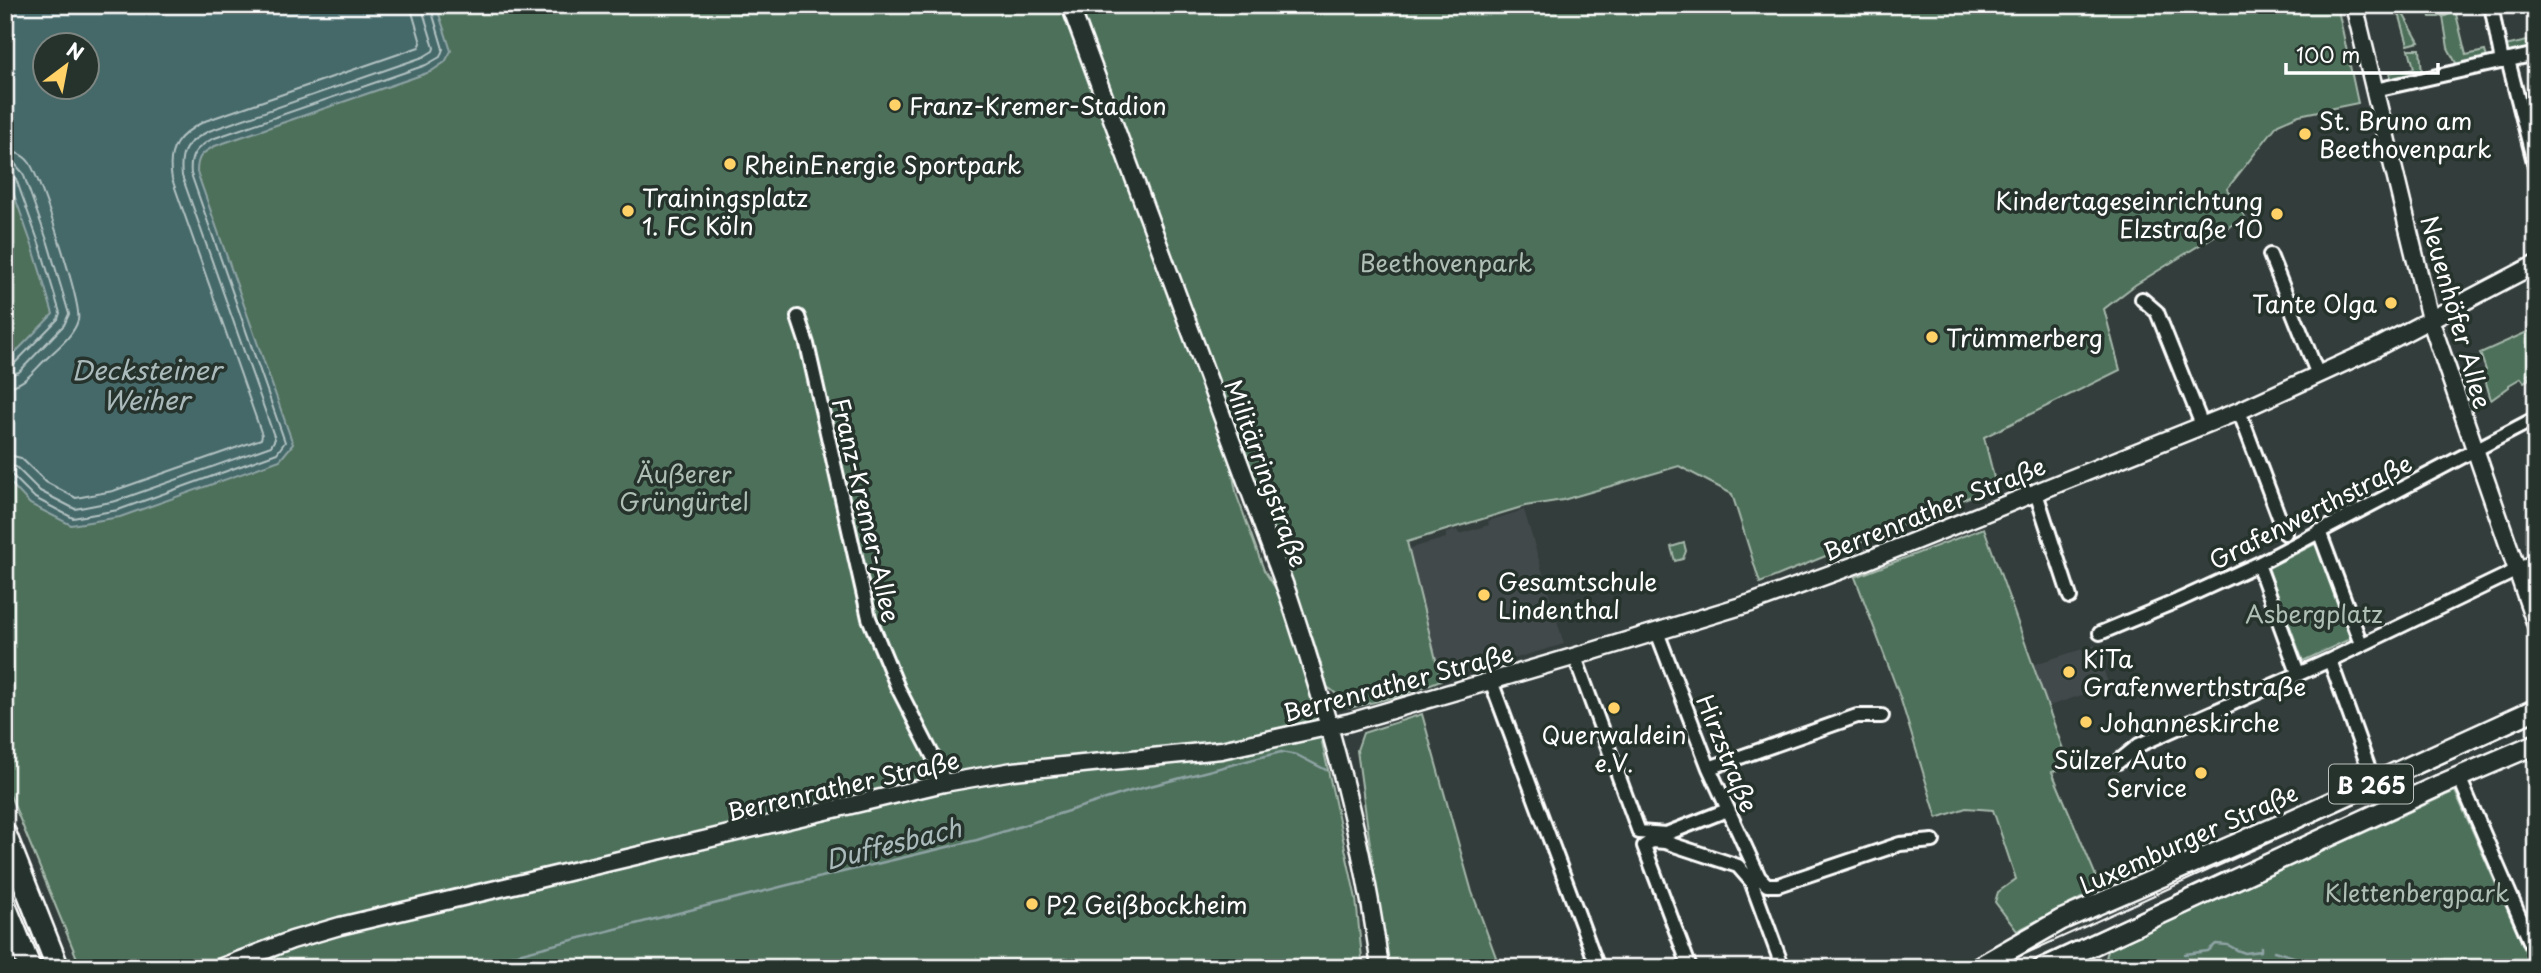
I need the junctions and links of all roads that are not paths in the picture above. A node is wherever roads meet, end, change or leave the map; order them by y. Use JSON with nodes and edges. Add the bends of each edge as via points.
{"nodes":[{"id":1,"x":1070,"y":5,"type":"edge"},
{"id":2,"x":2354,"y":5,"type":"edge"},
{"id":3,"x":2491,"y":5,"type":"edge"},
{"id":4,"x":2536,"y":54,"type":"edge"},
{"id":5,"x":2505,"y":61,"type":"junction"},
{"id":6,"x":2375,"y":90,"type":"junction"},
{"id":7,"x":2536,"y":170,"type":"edge"},
{"id":8,"x":2270,"y":255,"type":"dead end"},
{"id":9,"x":2536,"y":264,"type":"edge"},
{"id":10,"x":2142,"y":299,"type":"dead end"},
{"id":11,"x":798,"y":317,"type":"dead end"},
{"id":12,"x":2430,"y":319,"type":"junction"},
{"id":13,"x":2318,"y":375,"type":"junction"},
{"id":14,"x":2239,"y":411,"type":"junction"},
{"id":15,"x":2536,"y":418,"type":"edge"},
{"id":16,"x":2202,"y":425,"type":"junction"},
{"id":17,"x":2474,"y":449,"type":"junction"},
{"id":18,"x":2036,"y":493,"type":"junction"},
{"id":19,"x":2319,"y":531,"type":"junction"},
{"id":20,"x":2285,"y":533,"type":"dead end"},
{"id":21,"x":2536,"y":561,"type":"edge"},
{"id":22,"x":2258,"y":564,"type":"junction"},
{"id":23,"x":2519,"y":569,"type":"junction"},
{"id":24,"x":2070,"y":597,"type":"dead end"},
{"id":25,"x":2536,"y":625,"type":"edge"},
{"id":26,"x":1657,"y":632,"type":"junction"},
{"id":27,"x":2100,"y":633,"type":"dead end"},
{"id":28,"x":2361,"y":644,"type":"junction"},
{"id":29,"x":1576,"y":657,"type":"junction"},
{"id":30,"x":2330,"y":660,"type":"junction"},
{"id":31,"x":2298,"y":673,"type":"junction"},
{"id":32,"x":1491,"y":681,"type":"junction"},
{"id":33,"x":2536,"y":709,"type":"edge"},
{"id":34,"x":1882,"y":716,"type":"dead end"},
{"id":35,"x":1330,"y":726,"type":"junction"},
{"id":36,"x":2536,"y":744,"type":"edge"},
{"id":37,"x":2118,"y":762,"type":"dead end"},
{"id":38,"x":1709,"y":768,"type":"junction"},
{"id":39,"x":2459,"y":777,"type":"junction"},
{"id":40,"x":944,"y":783,"type":"junction"},
{"id":41,"x":2374,"y":783,"type":"junction"},
{"id":42,"x":1727,"y":810,"type":"junction"},
{"id":43,"x":5,"y":834,"type":"edge"},
{"id":44,"x":1933,"y":841,"type":"dead end"},
{"id":45,"x":5,"y":906,"type":"edge"},
{"id":46,"x":2061,"y":920,"type":"junction"},
{"id":47,"x":2016,"y":946,"type":"junction"},
{"id":48,"x":2536,"y":956,"type":"edge"},
{"id":49,"x":2071,"y":961,"type":"edge"},
{"id":50,"x":2045,"y":965,"type":"edge"},
{"id":51,"x":30,"y":968,"type":"edge"},
{"id":52,"x":58,"y":968,"type":"edge"},
{"id":53,"x":219,"y":968,"type":"edge"},
{"id":54,"x":1380,"y":968,"type":"edge"},
{"id":55,"x":1598,"y":968,"type":"edge"},
{"id":56,"x":1690,"y":968,"type":"edge"},
{"id":57,"x":1783,"y":968,"type":"edge"},
{"id":58,"x":1977,"y":968,"type":"edge"}],
"edges":[{"from":1,"to":35,"type":"street","name":"Militärringstraße","via":[[1289,597]]},
{"from":2,"to":6,"type":"street","name":"Neuenhöfer Allee"},
{"from":3,"to":5,"type":"street"},
{"from":4,"to":5,"type":"street"},
{"from":5,"to":6,"type":"street"},
{"from":5,"to":7,"type":"street"},
{"from":6,"to":12,"type":"street","name":"Neuenhöfer Allee"},
{"from":8,"to":13,"type":"street"},
{"from":9,"to":12,"type":"street","name":"Berrenrather Straße"},
{"from":10,"to":16,"type":"street","via":[[2157,312]]},
{"from":11,"to":40,"type":"street","name":"Franz-Kremer-Allee","via":[[869,618]]},
{"from":12,"to":13,"type":"street","name":"Berrenrather Straße"},
{"from":12,"to":17,"type":"street","name":"Neuenhöfer Allee"},
{"from":13,"to":14,"type":"street","name":"Berrenrather Straße"},
{"from":14,"to":16,"type":"street","name":"Berrenrather Straße"},
{"from":14,"to":20,"type":"street"},
{"from":15,"to":17,"type":"street","name":"Grafenwerthstraße"},
{"from":16,"to":18,"type":"street","name":"Berrenrather Straße"},
{"from":17,"to":19,"type":"street","name":"Grafenwerthstraße"},
{"from":17,"to":23,"type":"street","name":"Neuenhöfer Allee"},
{"from":18,"to":24,"type":"street"},
{"from":18,"to":26,"type":"street","name":"Berrenrather Straße","via":[[1760,600]]},
{"from":19,"to":22,"type":"street","name":"Grafenwerthstraße"},
{"from":19,"to":28,"type":"street"},
{"from":21,"to":23,"type":"street"},
{"from":22,"to":27,"type":"street","name":"Grafenwerthstraße"},
{"from":22,"to":31,"type":"street"},
{"from":23,"to":25,"type":"street","name":"Neuenhöfer Allee"},
{"from":23,"to":28,"type":"street"},
{"from":26,"to":29,"type":"street","name":"Berrenrather Straße"},
{"from":26,"to":38,"type":"street","name":"Hirzstraße"},
{"from":28,"to":30,"type":"street"},
{"from":29,"to":32,"type":"street","name":"Berrenrather Straße"},
{"from":29,"to":42,"type":"street","via":[[1639,832],[1666,834]]},
{"from":30,"to":31,"type":"street"},
{"from":30,"to":41,"type":"street"},
{"from":31,"to":37,"type":"street","via":[[2139,745]]},
{"from":32,"to":35,"type":"street","name":"Berrenrather Straße"},
{"from":32,"to":55,"type":"street"},
{"from":33,"to":41,"type":"main road","name":"Luxemburger Straße","number":"B 265"},
{"from":34,"to":38,"type":"street","via":[[1857,716]]},
{"from":35,"to":40,"type":"street","name":"Berrenrather Straße","via":[[1221,750],[1013,771]]},
{"from":35,"to":54,"type":"street","name":"Militärringstraße","via":[[1363,862]]},
{"from":36,"to":39,"type":"main road","number":"B 265"},
{"from":38,"to":42,"type":"street","name":"Hirzstraße"},
{"from":39,"to":48,"type":"street"},
{"from":39,"to":49,"type":"main road","number":"B 265"},
{"from":40,"to":53,"type":"street","name":"Berrenrather Straße","via":[[340,926]]},
{"from":41,"to":46,"type":"main road","name":"Luxemburger Straße","number":"B 265"},
{"from":42,"to":44,"type":"street","name":"Hirzstraße","via":[[1767,885],[1900,845]]},
{"from":43,"to":52,"type":"highway"},
{"from":45,"to":51,"type":"highway"},
{"from":46,"to":47,"type":"main road","name":"Luxemburger Straße","number":"B 265"},
{"from":46,"to":50,"type":"main road","via":[[2049,939]]},
{"from":47,"to":50,"type":"main road","via":[[2030,947]]},
{"from":47,"to":58,"type":"main road","name":"Luxemburger Straße","number":"B 265"},
{"from":49,"to":50,"type":"main road","number":"B 265"},
{"from":56,"to":57,"type":"street","via":[[1644,846],[1652,841],[1746,872]]}]}
